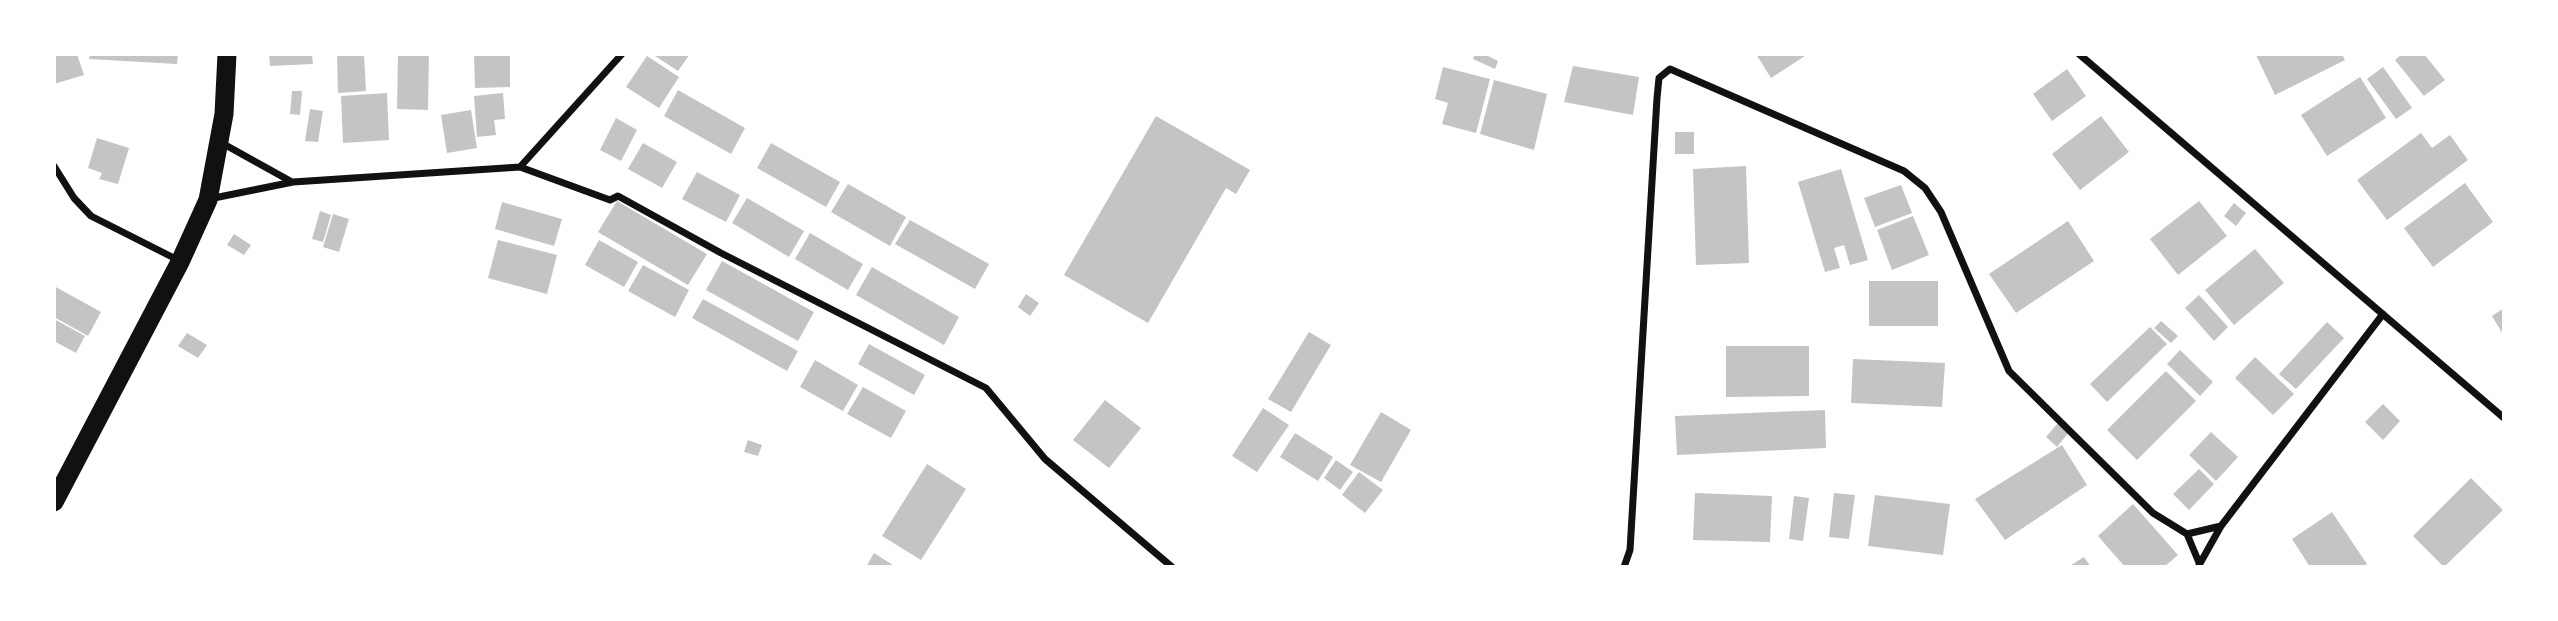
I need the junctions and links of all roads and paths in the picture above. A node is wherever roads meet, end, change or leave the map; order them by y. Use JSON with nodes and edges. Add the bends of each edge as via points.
{"nodes":[{"id":1,"x":227,"y":54,"type":"edge"},
{"id":2,"x":622,"y":54,"type":"edge"},
{"id":3,"x":2080,"y":54,"type":"edge"},
{"id":4,"x":220,"y":142,"type":"junction"},
{"id":5,"x":54,"y":166,"type":"edge"},
{"id":6,"x":520,"y":167,"type":"junction"},
{"id":7,"x":293,"y":182,"type":"junction"},
{"id":8,"x":208,"y":200,"type":"junction"},
{"id":9,"x":180,"y":262,"type":"junction"},
{"id":10,"x":2383,"y":314,"type":"junction"},
{"id":11,"x":2504,"y":418,"type":"edge"},
{"id":12,"x":54,"y":502,"type":"edge"},
{"id":13,"x":2221,"y":526,"type":"junction"},
{"id":14,"x":2187,"y":534,"type":"junction"},
{"id":15,"x":2199,"y":566,"type":"edge"},
{"id":16,"x":1172,"y":567,"type":"edge"},
{"id":17,"x":1624,"y":567,"type":"edge"}],
"edges":[{"from":1,"to":4,"type":"highway"},
{"from":2,"to":6,"type":"street"},
{"from":3,"to":10,"type":"street"},
{"from":4,"to":7,"type":"street"},
{"from":4,"to":8,"type":"highway"},
{"from":5,"to":9,"type":"street","via":[[91,216]]},
{"from":6,"to":7,"type":"street"},
{"from":6,"to":16,"type":"street","via":[[610,200],[618,196],[631,202],[986,388],[1045,459]]},
{"from":7,"to":8,"type":"street"},
{"from":8,"to":9,"type":"highway"},
{"from":9,"to":12,"type":"highway"},
{"from":10,"to":11,"type":"street"},
{"from":10,"to":13,"type":"street"},
{"from":13,"to":14,"type":"street"},
{"from":13,"to":15,"type":"street"},
{"from":14,"to":15,"type":"street"},
{"from":14,"to":17,"type":"street","via":[[2153,513],[2009,371],[1941,212],[1925,188],[1904,171],[1671,69],[1659,78],[1657,98],[1630,550]]}]}
